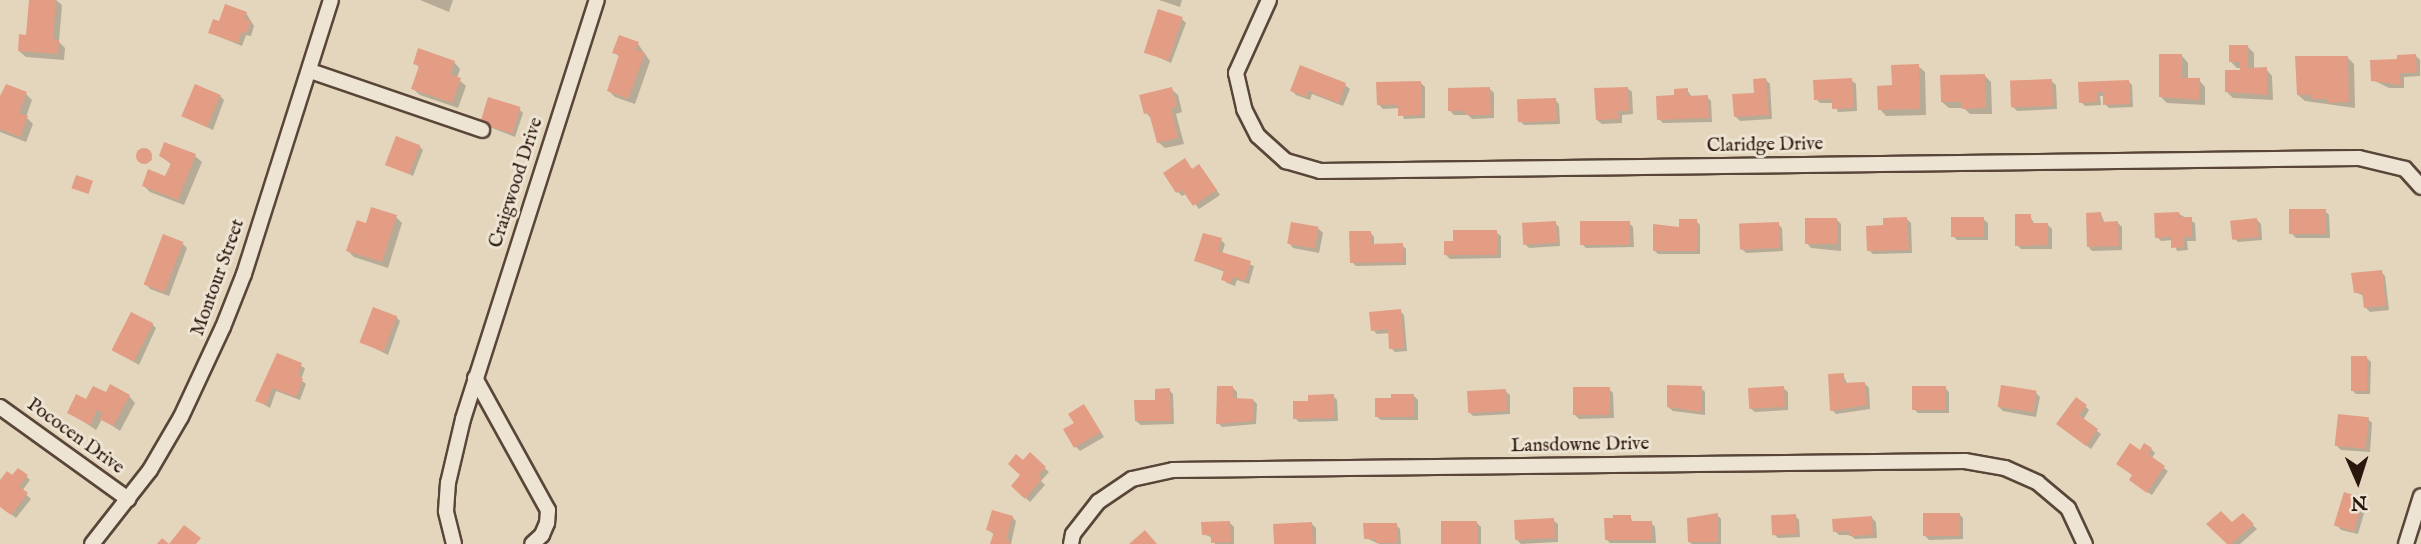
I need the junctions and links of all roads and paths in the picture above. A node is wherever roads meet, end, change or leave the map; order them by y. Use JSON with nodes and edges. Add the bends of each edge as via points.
{"nodes":[{"id":1,"x":331,"y":0,"type":"edge"},
{"id":2,"x":597,"y":0,"type":"edge"},
{"id":3,"x":1269,"y":0,"type":"edge"},
{"id":4,"x":310,"y":71,"type":"junction"},
{"id":5,"x":482,"y":130,"type":"dead end"},
{"id":6,"x":2421,"y":187,"type":"edge"},
{"id":7,"x":475,"y":379,"type":"junction"},
{"id":8,"x":0,"y":407,"type":"edge"},
{"id":9,"x":2421,"y":496,"type":"edge"},
{"id":10,"x":128,"y":499,"type":"junction"},
{"id":11,"x":92,"y":544,"type":"edge"},
{"id":12,"x":454,"y":544,"type":"edge"},
{"id":13,"x":532,"y":544,"type":"edge"},
{"id":14,"x":1072,"y":544,"type":"edge"},
{"id":15,"x":2085,"y":544,"type":"edge"},
{"id":16,"x":2406,"y":544,"type":"edge"}],
"edges":[{"from":1,"to":4,"type":"street","name":"Montour Street"},
{"from":2,"to":7,"type":"street","name":"Craigwood Drive"},
{"from":3,"to":6,"type":"street","name":"Claridge Drive","via":[[1236,74],[1244,109],[1258,136],[1286,161],[1320,171],[2359,158],[2404,169]]},
{"from":4,"to":5,"type":"street"},
{"from":4,"to":10,"type":"street","name":"Montour Street","via":[[223,327],[181,416]]},
{"from":7,"to":12,"type":"street","name":"Craigwood Drive","via":[[448,483],[446,511]]},
{"from":7,"to":13,"type":"street","via":[[548,510],[542,535]]},
{"from":8,"to":10,"type":"street","name":"Pococen Drive"},
{"from":9,"to":16,"type":"street"},
{"from":10,"to":11,"type":"street","name":"Montour Street"},
{"from":14,"to":15,"type":"street","name":"Lansdowne Drive","via":[[1073,534],[1098,502],[1132,479],[1173,470],[1965,461],[2006,468],[2038,484],[2068,508]]}]}
